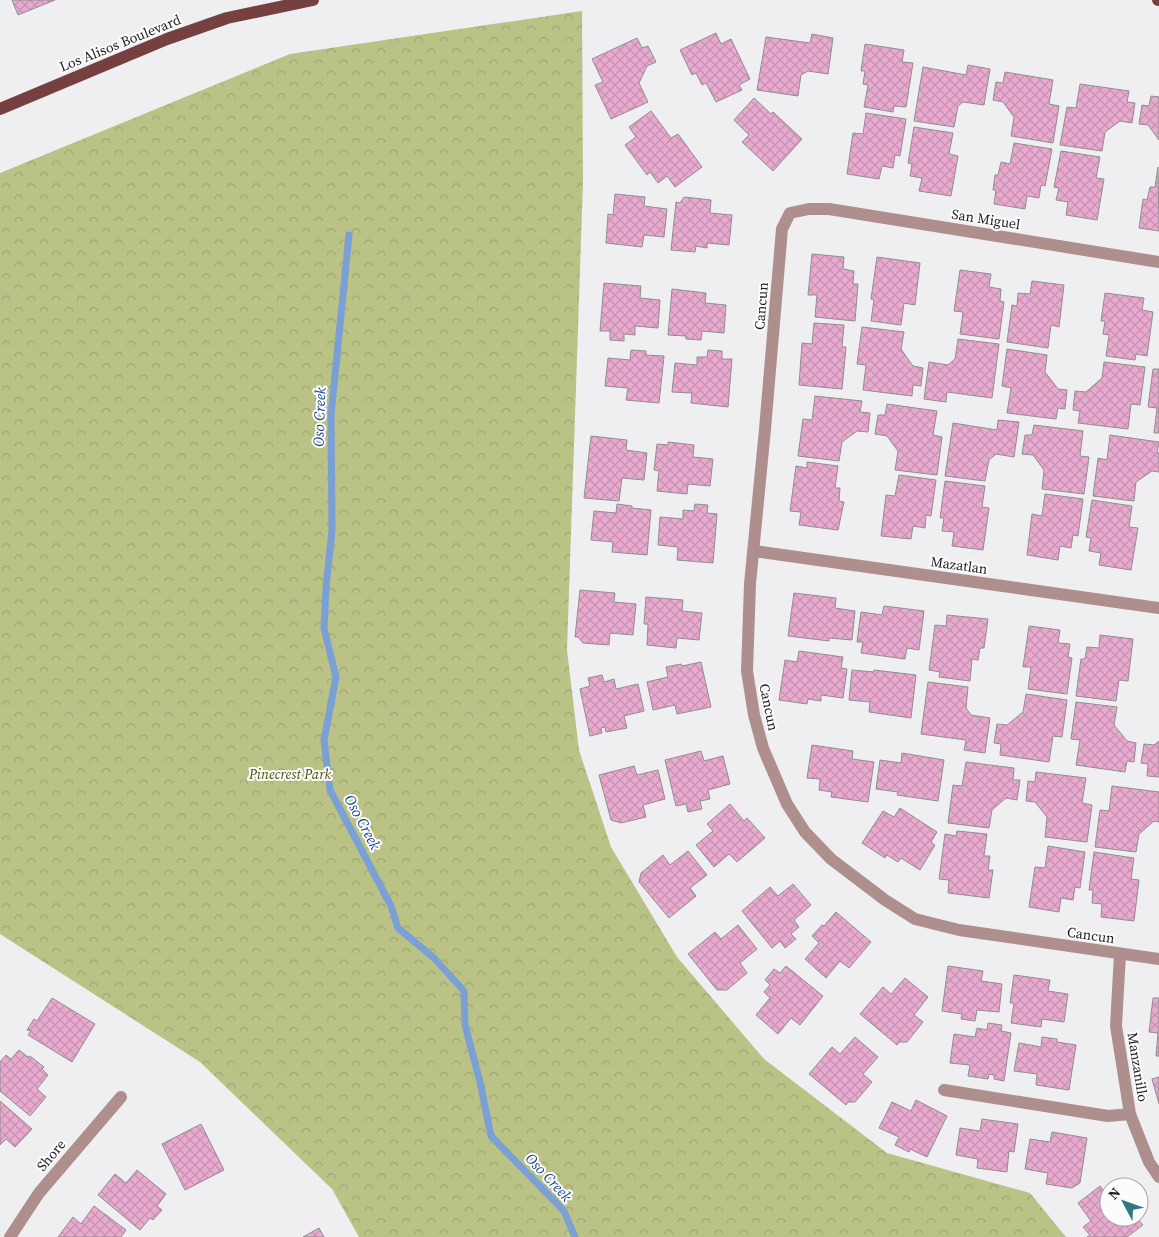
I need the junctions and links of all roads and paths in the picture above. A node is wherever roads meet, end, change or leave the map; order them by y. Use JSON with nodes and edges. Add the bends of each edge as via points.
{"nodes":[{"id":1,"x":313,"y":0,"type":"edge"},
{"id":2,"x":0,"y":108,"type":"edge"},
{"id":3,"x":809,"y":209,"type":"joint"},
{"id":4,"x":1159,"y":262,"type":"edge"},
{"id":5,"x":754,"y":551,"type":"junction"},
{"id":6,"x":1159,"y":608,"type":"edge"},
{"id":7,"x":1120,"y":954,"type":"junction"},
{"id":8,"x":1159,"y":959,"type":"edge"},
{"id":9,"x":944,"y":1090,"type":"dead end"},
{"id":10,"x":121,"y":1097,"type":"dead end"},
{"id":11,"x":1130,"y":1114,"type":"junction"},
{"id":12,"x":1159,"y":1177,"type":"edge"},
{"id":13,"x":10,"y":1237,"type":"edge"}],
"edges":[{"from":1,"to":2,"type":"main road","name":"Los Alisos Boulevard","via":[[227,18],[167,39]]},
{"from":3,"to":4,"type":"street","name":"San Miguel","via":[[829,209]]},
{"from":3,"to":5,"type":"street","name":"Cancun","via":[[790,213],[782,229]]},
{"from":5,"to":6,"type":"street","name":"Mazatlan"},
{"from":5,"to":7,"type":"street","name":"Cancun","via":[[747,671],[754,715],[763,748],[787,804],[805,832],[832,859],[915,919],[958,930]]},
{"from":7,"to":8,"type":"street","name":"Cancun"},
{"from":7,"to":11,"type":"street","name":"Manzanillo","via":[[1116,1026]]},
{"from":9,"to":11,"type":"street","via":[[1108,1116]]},
{"from":10,"to":13,"type":"street","name":"Shore","via":[[39,1193]]},
{"from":11,"to":12,"type":"street","name":"Manzanillo","via":[[1149,1162]]}]}
